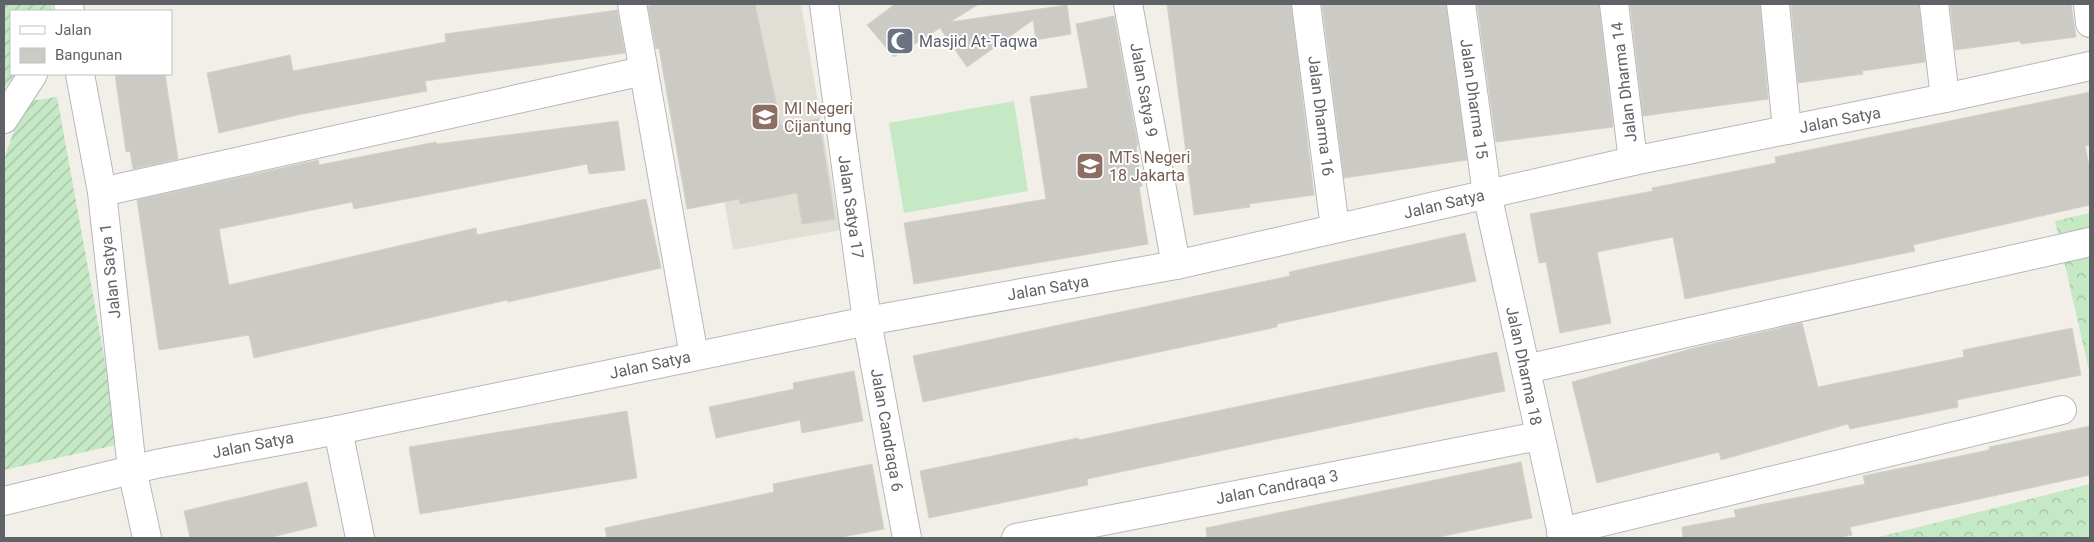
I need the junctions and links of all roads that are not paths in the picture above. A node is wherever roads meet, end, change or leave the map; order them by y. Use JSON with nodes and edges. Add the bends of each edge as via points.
{"nodes":[{"id":1,"x":632,"y":4,"type":"edge"},
{"id":2,"x":824,"y":4,"type":"edge"},
{"id":3,"x":1128,"y":4,"type":"edge"},
{"id":4,"x":1306,"y":4,"type":"edge"},
{"id":5,"x":1462,"y":4,"type":"edge"},
{"id":6,"x":1614,"y":4,"type":"edge"},
{"id":7,"x":1775,"y":4,"type":"edge"},
{"id":8,"x":1934,"y":4,"type":"edge"},
{"id":9,"x":2088,"y":4,"type":"edge"},
{"id":10,"x":2090,"y":23,"type":"edge"},
{"id":11,"x":2090,"y":66,"type":"edge"},
{"id":12,"x":643,"y":71,"type":"junction"},
{"id":13,"x":32,"y":75,"type":"edge"},
{"id":14,"x":80,"y":75,"type":"edge"},
{"id":15,"x":1945,"y":98,"type":"junction"},
{"id":16,"x":4,"y":119,"type":"edge"},
{"id":17,"x":1787,"y":130,"type":"junction"},
{"id":18,"x":1633,"y":161,"type":"junction"},
{"id":19,"x":102,"y":192,"type":"junction"},
{"id":20,"x":1487,"y":194,"type":"junction"},
{"id":21,"x":1335,"y":228,"type":"junction"},
{"id":22,"x":2090,"y":242,"type":"edge"},
{"id":23,"x":1176,"y":264,"type":"junction"},
{"id":24,"x":867,"y":321,"type":"junction"},
{"id":25,"x":694,"y":356,"type":"junction"},
{"id":26,"x":1526,"y":369,"type":"junction"},
{"id":27,"x":2062,"y":410,"type":"dead end"},
{"id":28,"x":338,"y":430,"type":"junction"},
{"id":29,"x":1539,"y":436,"type":"junction"},
{"id":30,"x":132,"y":469,"type":"junction"},
{"id":31,"x":4,"y":501,"type":"edge"},
{"id":32,"x":1562,"y":535,"type":"edge"},
{"id":33,"x":147,"y":538,"type":"edge"},
{"id":34,"x":360,"y":538,"type":"edge"},
{"id":35,"x":906,"y":538,"type":"edge"},
{"id":36,"x":1016,"y":538,"type":"edge"}],
"edges":[{"from":1,"to":12,"type":"street"},
{"from":2,"to":24,"type":"street","name":"Jalan Satya 17"},
{"from":3,"to":23,"type":"street","name":"Jalan Satya 9"},
{"from":4,"to":21,"type":"street","name":"Jalan Dharma 16"},
{"from":5,"to":20,"type":"street","name":"Jalan Dharma 15"},
{"from":6,"to":18,"type":"street","name":"Jalan Dharma 14"},
{"from":7,"to":17,"type":"street"},
{"from":8,"to":15,"type":"street"},
{"from":9,"to":10,"type":"street"},
{"from":11,"to":15,"type":"street","name":"Jalan Satya"},
{"from":12,"to":19,"type":"street"},
{"from":12,"to":25,"type":"street"},
{"from":13,"to":16,"type":"street"},
{"from":14,"to":19,"type":"street","name":"Jalan Satya 1"},
{"from":15,"to":17,"type":"street","name":"Jalan Satya"},
{"from":17,"to":18,"type":"street","name":"Jalan Satya"},
{"from":18,"to":20,"type":"street","name":"Jalan Satya"},
{"from":19,"to":30,"type":"street","name":"Jalan Satya 1"},
{"from":20,"to":21,"type":"street","name":"Jalan Satya"},
{"from":20,"to":26,"type":"street","name":"Jalan Dharma 18"},
{"from":21,"to":23,"type":"street","name":"Jalan Satya"},
{"from":22,"to":26,"type":"street"},
{"from":23,"to":24,"type":"street","name":"Jalan Satya"},
{"from":24,"to":25,"type":"street","name":"Jalan Satya"},
{"from":24,"to":35,"type":"street","name":"Jalan Candraqa 6"},
{"from":25,"to":28,"type":"street","name":"Jalan Satya"},
{"from":26,"to":29,"type":"street","name":"Jalan Dharma 18"},
{"from":27,"to":32,"type":"street"},
{"from":28,"to":30,"type":"street","name":"Jalan Satya"},
{"from":28,"to":34,"type":"street"},
{"from":29,"to":32,"type":"street","name":"Jalan Dharma 18"},
{"from":29,"to":36,"type":"street","name":"Jalan Candraqa 3"},
{"from":30,"to":31,"type":"street","name":"Jalan Satya"},
{"from":30,"to":33,"type":"street","name":"Jalan Satya 1"}]}
